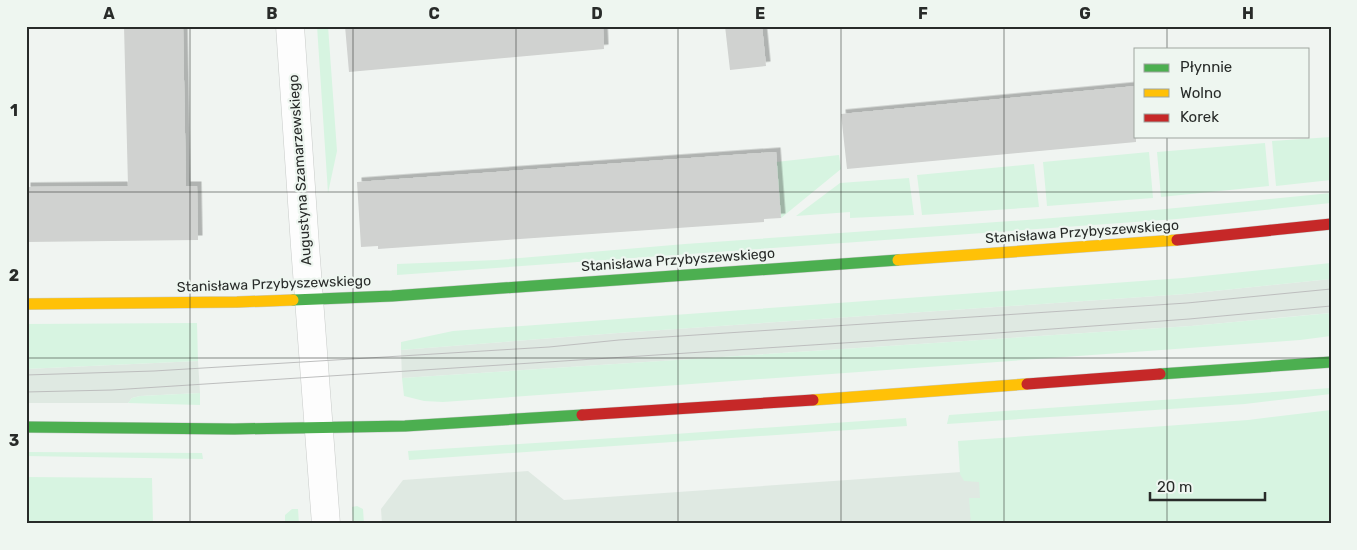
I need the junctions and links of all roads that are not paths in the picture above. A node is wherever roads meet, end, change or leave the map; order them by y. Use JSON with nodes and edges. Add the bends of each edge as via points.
{"nodes":[{"id":1,"x":290,"y":26,"type":"edge"},
{"id":2,"x":1331,"y":224,"type":"edge"},
{"id":3,"x":309,"y":299,"type":"junction"},
{"id":4,"x":26,"y":304,"type":"edge"},
{"id":5,"x":1331,"y":362,"type":"edge"},
{"id":6,"x":319,"y":427,"type":"junction"},
{"id":7,"x":26,"y":428,"type":"edge"},
{"id":8,"x":326,"y":524,"type":"edge"}],
"edges":[{"from":1,"to":3,"type":"street","name":"Augustyna Szamarzewskiego"},
{"from":2,"to":3,"type":"main road","name":"Stanisława Przybyszewskiego","via":[[1179,240],[407,295]]},
{"from":3,"to":4,"type":"main road","name":"Stanisława Przybyszewskiego"},
{"from":3,"to":6,"type":"street","name":"Augustyna Szamarzewskiego"},
{"from":5,"to":6,"type":"main road","via":[[700,408],[405,426]]},
{"from":6,"to":7,"type":"main road","via":[[234,430]]},
{"from":6,"to":8,"type":"street","name":"Augustyna Szamarzewskiego"}]}
